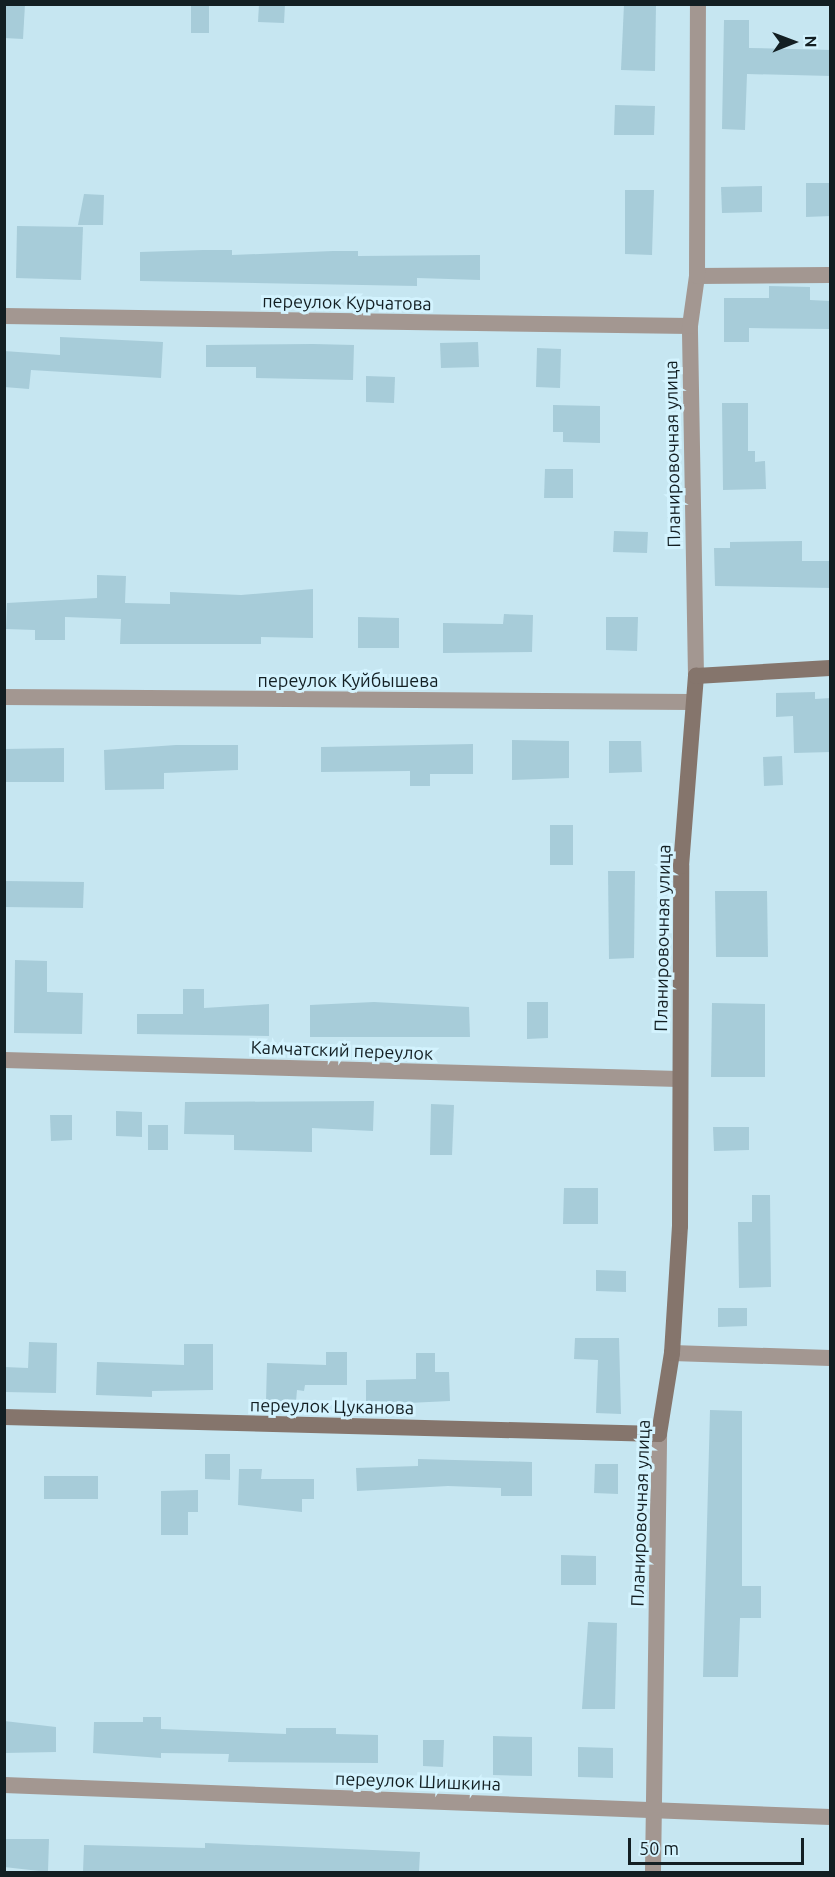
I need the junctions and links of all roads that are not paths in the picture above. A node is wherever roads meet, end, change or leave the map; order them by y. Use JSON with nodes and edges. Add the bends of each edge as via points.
{"nodes":[{"id":1,"x":698,"y":4,"type":"edge"},
{"id":2,"x":697,"y":276,"type":"junction"},
{"id":3,"x":831,"y":276,"type":"edge"},
{"id":4,"x":4,"y":316,"type":"edge"},
{"id":5,"x":690,"y":326,"type":"junction"},
{"id":6,"x":831,"y":668,"type":"edge"},
{"id":7,"x":696,"y":676,"type":"junction"},
{"id":8,"x":4,"y":697,"type":"edge"},
{"id":9,"x":692,"y":702,"type":"junction"},
{"id":10,"x":4,"y":1060,"type":"edge"},
{"id":11,"x":679,"y":1079,"type":"junction"},
{"id":12,"x":672,"y":1353,"type":"junction"},
{"id":13,"x":831,"y":1358,"type":"edge"},
{"id":14,"x":4,"y":1417,"type":"edge"},
{"id":15,"x":658,"y":1434,"type":"junction"},
{"id":16,"x":4,"y":1785,"type":"edge"},
{"id":17,"x":655,"y":1809,"type":"junction"},
{"id":18,"x":831,"y":1817,"type":"edge"},
{"id":19,"x":653,"y":1872,"type":"edge"}],
"edges":[{"from":1,"to":2,"type":"street","name":"Планировочная улица"},
{"from":2,"to":3,"type":"street"},
{"from":2,"to":5,"type":"street","name":"Планировочная улица"},
{"from":4,"to":5,"type":"street","name":"переулок Курчатова"},
{"from":5,"to":7,"type":"street","name":"Планировочная улица"},
{"from":6,"to":7,"type":"main road"},
{"from":7,"to":9,"type":"main road","name":"Планировочная улица"},
{"from":8,"to":9,"type":"street","name":"переулок Куйбышева"},
{"from":9,"to":11,"type":"main road","name":"Планировочная улица","via":[[681,866]]},
{"from":10,"to":11,"type":"street","name":"Камчатский переулок"},
{"from":11,"to":12,"type":"main road","name":"Планировочная улица","via":[[680,1226]]},
{"from":12,"to":13,"type":"street"},
{"from":12,"to":15,"type":"main road","name":"Планировочная улица"},
{"from":14,"to":15,"type":"main road","name":"переулок Цуканова"},
{"from":15,"to":17,"type":"street","name":"Планировочная улица"},
{"from":16,"to":17,"type":"street","name":"переулок Шишкина"},
{"from":17,"to":18,"type":"street","name":"переулок Шишкина"},
{"from":17,"to":19,"type":"street","name":"Планировочная улица"}]}
